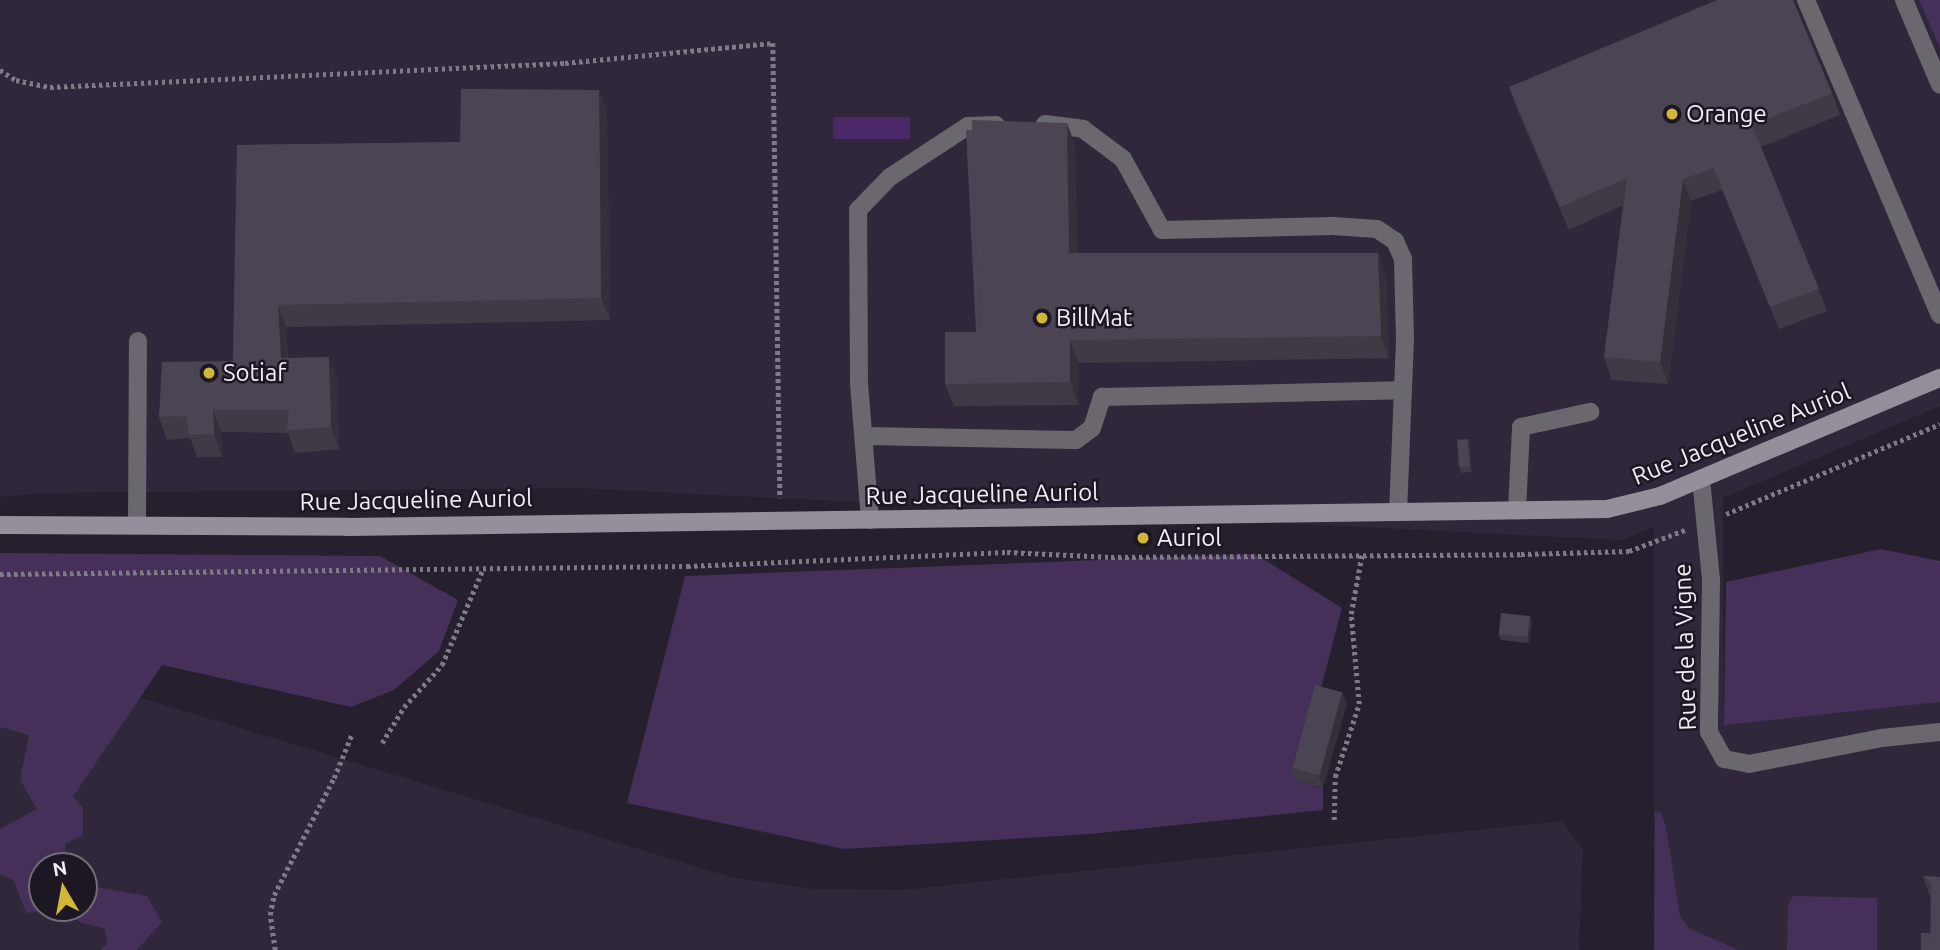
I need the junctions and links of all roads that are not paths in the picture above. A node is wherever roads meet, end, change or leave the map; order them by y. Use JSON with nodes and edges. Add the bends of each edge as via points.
{"nodes":[{"id":1,"x":1806,"y":0,"type":"edge"},
{"id":2,"x":1904,"y":0,"type":"edge"},
{"id":3,"x":1940,"y":85,"type":"edge"},
{"id":4,"x":1940,"y":315,"type":"edge"},
{"id":5,"x":138,"y":341,"type":"dead end"},
{"id":6,"x":1940,"y":378,"type":"edge"},
{"id":7,"x":1401,"y":390,"type":"junction"},
{"id":8,"x":1590,"y":412,"type":"dead end"},
{"id":9,"x":866,"y":436,"type":"junction"},
{"id":10,"x":1701,"y":479,"type":"junction"},
{"id":11,"x":1517,"y":510,"type":"junction"},
{"id":12,"x":1398,"y":512,"type":"junction"},
{"id":13,"x":870,"y":520,"type":"junction"},
{"id":14,"x":0,"y":525,"type":"edge"},
{"id":15,"x":137,"y":525,"type":"junction"},
{"id":16,"x":1940,"y":732,"type":"edge"}],
"edges":[{"from":1,"to":4,"type":"street"},
{"from":2,"to":3,"type":"street"},
{"from":5,"to":15,"type":"street"},
{"from":6,"to":10,"type":"street","name":"Rue Jacqueline Auriol"},
{"from":7,"to":9,"type":"street","via":[[1102,397],[1092,428],[1076,440]]},
{"from":7,"to":9,"type":"street","via":[[1403,258],[1395,241],[1377,229],[1162,230],[1123,159],[1083,129],[1034,123],[968,126],[890,177],[858,210],[859,382]]},
{"from":7,"to":12,"type":"street"},
{"from":8,"to":11,"type":"street","via":[[1521,427]]},
{"from":9,"to":13,"type":"street"},
{"from":10,"to":11,"type":"street","name":"Rue Jacqueline Auriol","via":[[1660,496],[1606,509]]},
{"from":10,"to":16,"type":"street","name":"Rue de la Vigne","via":[[1711,580],[1709,732],[1724,759],[1749,764],[1882,738]]},
{"from":11,"to":12,"type":"street","name":"Rue Jacqueline Auriol"},
{"from":12,"to":13,"type":"street","name":"Rue Jacqueline Auriol"},
{"from":13,"to":15,"type":"street","name":"Rue Jacqueline Auriol"},
{"from":14,"to":15,"type":"street","name":"Rue Jacqueline Auriol"}]}
